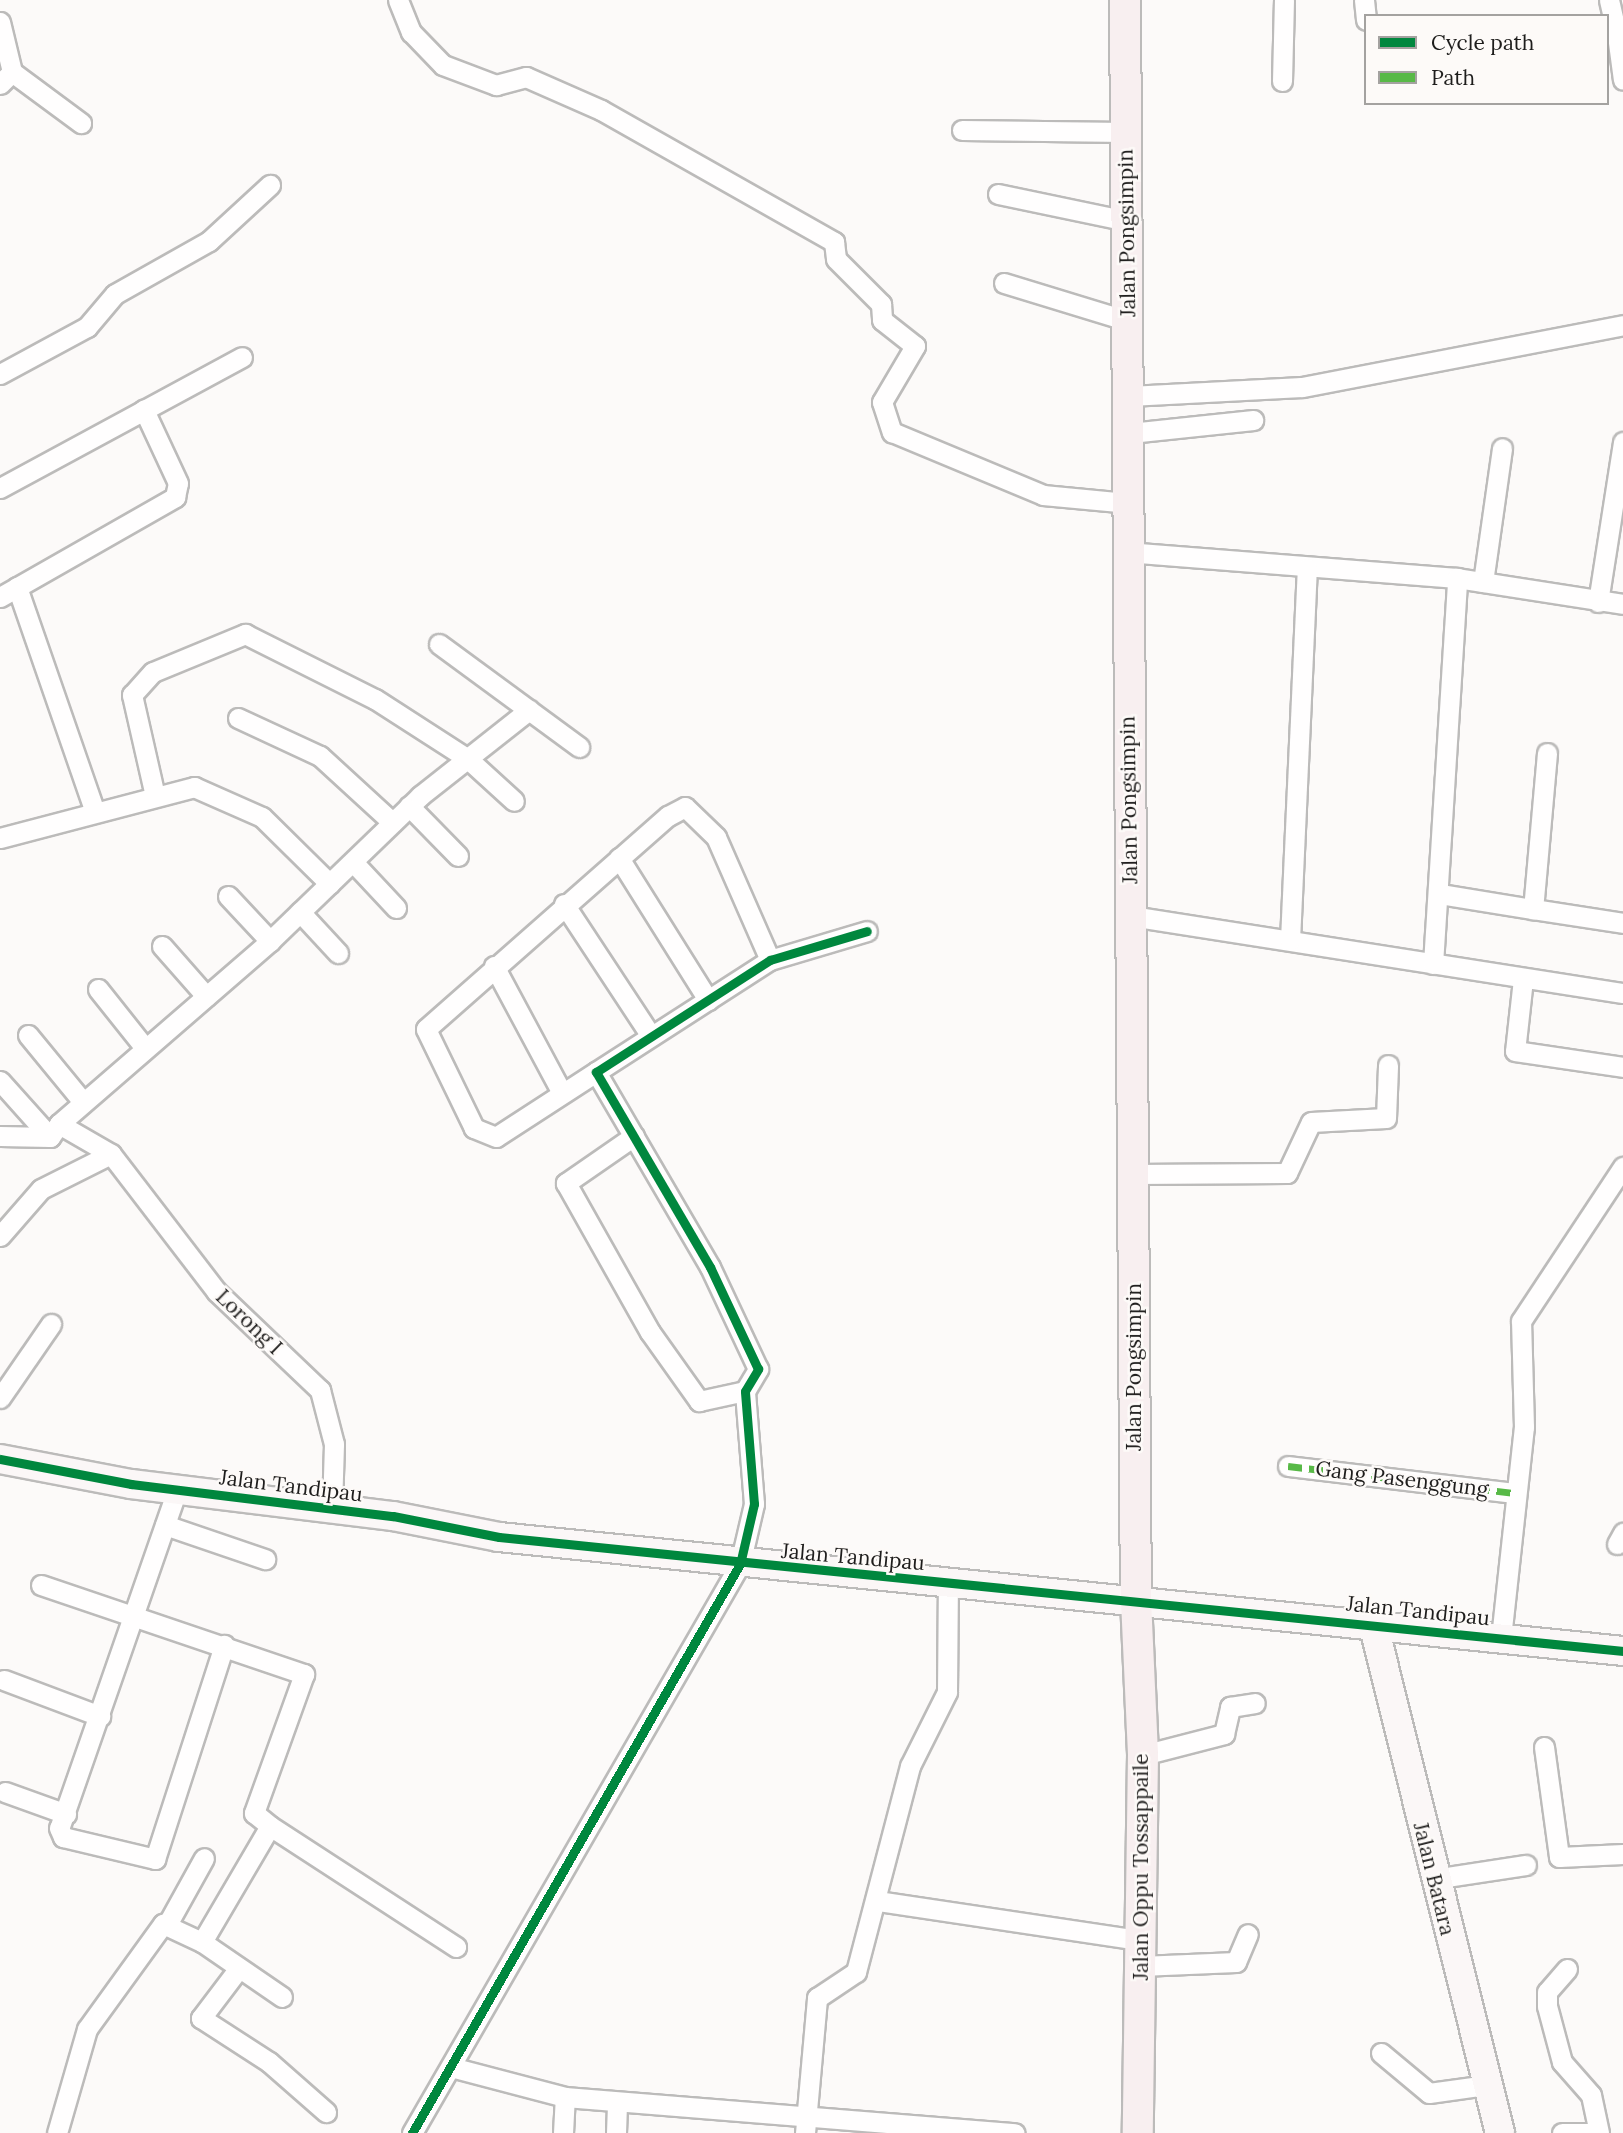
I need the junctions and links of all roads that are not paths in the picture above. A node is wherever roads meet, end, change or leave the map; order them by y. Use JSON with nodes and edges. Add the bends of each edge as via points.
{"nodes":[{"id":1,"x":398,"y":0,"type":"edge"},
{"id":2,"x":1125,"y":0,"type":"edge"},
{"id":3,"x":1284,"y":0,"type":"edge"},
{"id":4,"x":1609,"y":0,"type":"edge"},
{"id":5,"x":0,"y":22,"type":"edge"},
{"id":6,"x":1620,"y":34,"type":"edge"},
{"id":7,"x":6,"y":78,"type":"edge"},
{"id":8,"x":1623,"y":80,"type":"edge"},
{"id":9,"x":1282,"y":81,"type":"dead end"},
{"id":10,"x":80,"y":123,"type":"dead end"},
{"id":11,"x":962,"y":130,"type":"dead end"},
{"id":12,"x":1126,"y":132,"type":"junction"},
{"id":13,"x":270,"y":186,"type":"dead end"},
{"id":14,"x":998,"y":194,"type":"dead end"},
{"id":15,"x":1127,"y":221,"type":"junction"},
{"id":16,"x":1004,"y":283,"type":"dead end"},
{"id":17,"x":1128,"y":321,"type":"junction"},
{"id":18,"x":1623,"y":325,"type":"edge"},
{"id":19,"x":242,"y":357,"type":"dead end"},
{"id":20,"x":0,"y":374,"type":"edge"},
{"id":21,"x":1129,"y":396,"type":"junction"},
{"id":22,"x":144,"y":410,"type":"junction"},
{"id":23,"x":1253,"y":420,"type":"dead end"},
{"id":24,"x":1130,"y":433,"type":"junction"},
{"id":25,"x":1623,"y":442,"type":"edge"},
{"id":26,"x":1502,"y":448,"type":"dead end"},
{"id":27,"x":0,"y":488,"type":"edge"},
{"id":28,"x":1128,"y":503,"type":"junction"},
{"id":29,"x":1126,"y":552,"type":"junction"},
{"id":30,"x":1307,"y":568,"type":"junction"},
{"id":31,"x":1457,"y":578,"type":"junction"},
{"id":32,"x":1483,"y":582,"type":"junction"},
{"id":33,"x":9,"y":592,"type":"edge"},
{"id":34,"x":1598,"y":602,"type":"junction"},
{"id":35,"x":1623,"y":604,"type":"edge"},
{"id":36,"x":439,"y":644,"type":"dead end"},
{"id":37,"x":529,"y":709,"type":"junction"},
{"id":38,"x":238,"y":719,"type":"dead end"},
{"id":39,"x":579,"y":747,"type":"dead end"},
{"id":40,"x":1547,"y":753,"type":"dead end"},
{"id":41,"x":468,"y":760,"type":"junction"},
{"id":42,"x":155,"y":796,"type":"junction"},
{"id":43,"x":514,"y":801,"type":"dead end"},
{"id":44,"x":409,"y":806,"type":"junction"},
{"id":45,"x":95,"y":812,"type":"junction"},
{"id":46,"x":392,"y":822,"type":"junction"},
{"id":47,"x":0,"y":838,"type":"edge"},
{"id":48,"x":458,"y":856,"type":"dead end"},
{"id":49,"x":619,"y":858,"type":"junction"},
{"id":50,"x":353,"y":862,"type":"junction"},
{"id":51,"x":330,"y":884,"type":"junction"},
{"id":52,"x":1440,"y":894,"type":"junction"},
{"id":53,"x":228,"y":896,"type":"dead end"},
{"id":54,"x":564,"y":904,"type":"junction"},
{"id":55,"x":396,"y":908,"type":"dead end"},
{"id":56,"x":1534,"y":909,"type":"junction"},
{"id":57,"x":300,"y":912,"type":"junction"},
{"id":58,"x":1131,"y":916,"type":"junction"},
{"id":59,"x":1623,"y":923,"type":"edge"},
{"id":60,"x":867,"y":931,"type":"dead end"},
{"id":61,"x":1290,"y":940,"type":"junction"},
{"id":62,"x":270,"y":941,"type":"junction"},
{"id":63,"x":162,"y":946,"type":"dead end"},
{"id":64,"x":338,"y":953,"type":"dead end"},
{"id":65,"x":770,"y":960,"type":"junction"},
{"id":66,"x":1433,"y":964,"type":"junction"},
{"id":67,"x":494,"y":966,"type":"junction"},
{"id":68,"x":1523,"y":979,"type":"junction"},
{"id":69,"x":98,"y":989,"type":"dead end"},
{"id":70,"x":1623,"y":993,"type":"edge"},
{"id":71,"x":206,"y":996,"type":"junction"},
{"id":72,"x":708,"y":1000,"type":"junction"},
{"id":73,"x":28,"y":1035,"type":"dead end"},
{"id":74,"x":651,"y":1036,"type":"junction"},
{"id":75,"x":145,"y":1048,"type":"junction"},
{"id":76,"x":1388,"y":1065,"type":"dead end"},
{"id":77,"x":1623,"y":1066,"type":"edge"},
{"id":78,"x":596,"y":1072,"type":"junction"},
{"id":79,"x":0,"y":1082,"type":"edge"},
{"id":80,"x":561,"y":1091,"type":"junction"},
{"id":81,"x":83,"y":1102,"type":"junction"},
{"id":82,"x":54,"y":1130,"type":"junction"},
{"id":83,"x":0,"y":1136,"type":"edge"},
{"id":84,"x":634,"y":1136,"type":"junction"},
{"id":85,"x":111,"y":1154,"type":"junction"},
{"id":86,"x":1622,"y":1170,"type":"edge"},
{"id":87,"x":1133,"y":1174,"type":"junction"},
{"id":88,"x":0,"y":1236,"type":"edge"},
{"id":89,"x":51,"y":1324,"type":"dead end"},
{"id":90,"x":745,"y":1391,"type":"junction"},
{"id":91,"x":0,"y":1398,"type":"edge"},
{"id":92,"x":0,"y":1459,"type":"edge"},
{"id":93,"x":1288,"y":1466,"type":"dead end"},
{"id":94,"x":177,"y":1490,"type":"junction"},
{"id":95,"x":1515,"y":1493,"type":"junction"},
{"id":96,"x":332,"y":1507,"type":"junction"},
{"id":97,"x":165,"y":1525,"type":"junction"},
{"id":98,"x":265,"y":1559,"type":"dead end"},
{"id":99,"x":740,"y":1564,"type":"junction"},
{"id":100,"x":948,"y":1583,"type":"junction"},
{"id":101,"x":41,"y":1586,"type":"dead end"},
{"id":102,"x":1136,"y":1600,"type":"junction"},
{"id":103,"x":135,"y":1613,"type":"junction"},
{"id":104,"x":1373,"y":1623,"type":"junction"},
{"id":105,"x":1501,"y":1638,"type":"junction"},
{"id":106,"x":224,"y":1645,"type":"junction"},
{"id":107,"x":1623,"y":1651,"type":"edge"},
{"id":108,"x":4,"y":1680,"type":"dead end"},
{"id":109,"x":1255,"y":1703,"type":"dead end"},
{"id":110,"x":100,"y":1716,"type":"junction"},
{"id":111,"x":1544,"y":1747,"type":"dead end"},
{"id":112,"x":1143,"y":1755,"type":"junction"},
{"id":113,"x":5,"y":1792,"type":"dead end"},
{"id":114,"x":66,"y":1814,"type":"junction"},
{"id":115,"x":270,"y":1826,"type":"junction"},
{"id":116,"x":1623,"y":1854,"type":"edge"},
{"id":117,"x":204,"y":1858,"type":"dead end"},
{"id":118,"x":1526,"y":1865,"type":"dead end"},
{"id":119,"x":1434,"y":1879,"type":"junction"},
{"id":120,"x":878,"y":1901,"type":"junction"},
{"id":121,"x":169,"y":1923,"type":"junction"},
{"id":122,"x":1248,"y":1934,"type":"dead end"},
{"id":123,"x":202,"y":1942,"type":"junction"},
{"id":124,"x":456,"y":1947,"type":"dead end"},
{"id":125,"x":1140,"y":1953,"type":"junction"},
{"id":126,"x":239,"y":1968,"type":"junction"},
{"id":127,"x":1567,"y":1969,"type":"dead end"},
{"id":128,"x":282,"y":1997,"type":"dead end"},
{"id":129,"x":1381,"y":2053,"type":"dead end"},
{"id":130,"x":451,"y":2067,"type":"junction"},
{"id":131,"x":1487,"y":2085,"type":"junction"},
{"id":132,"x":565,"y":2097,"type":"junction"},
{"id":133,"x":617,"y":2102,"type":"junction"},
{"id":134,"x":326,"y":2112,"type":"dead end"},
{"id":135,"x":806,"y":2126,"type":"edge"},
{"id":136,"x":57,"y":2133,"type":"edge"},
{"id":137,"x":412,"y":2133,"type":"edge"},
{"id":138,"x":563,"y":2133,"type":"edge"},
{"id":139,"x":616,"y":2133,"type":"edge"},
{"id":140,"x":1016,"y":2133,"type":"edge"},
{"id":141,"x":1138,"y":2133,"type":"edge"},
{"id":142,"x":1500,"y":2133,"type":"edge"},
{"id":143,"x":1562,"y":2133,"type":"edge"},
{"id":144,"x":1588,"y":2133,"type":"edge"},
{"id":145,"x":1600,"y":2133,"type":"edge"}],
"edges":[{"from":1,"to":28,"type":"street","via":[[411,32],[443,65],[496,85],[526,77],[601,110],[834,242],[836,259],[881,304],[882,320],[915,346],[882,402],[892,432],[1044,495]]},
{"from":2,"to":12,"type":"main road","name":"Jalan Pongsimpin"},
{"from":3,"to":9,"type":"street"},
{"from":4,"to":6,"type":"street"},
{"from":5,"to":7,"type":"street"},
{"from":6,"to":8,"type":"street"},
{"from":7,"to":10,"type":"street"},
{"from":11,"to":12,"type":"street"},
{"from":12,"to":15,"type":"main road","name":"Jalan Pongsimpin"},
{"from":13,"to":20,"type":"street","via":[[209,241],[116,294],[87,327]]},
{"from":14,"to":15,"type":"street"},
{"from":15,"to":17,"type":"main road","name":"Jalan Pongsimpin"},
{"from":16,"to":17,"type":"street"},
{"from":17,"to":21,"type":"main road","name":"Jalan Pongsimpin"},
{"from":18,"to":21,"type":"street","via":[[1302,387]]},
{"from":19,"to":22,"type":"street"},
{"from":21,"to":24,"type":"main road","name":"Jalan Pongsimpin"},
{"from":22,"to":27,"type":"street"},
{"from":22,"to":33,"type":"street","via":[[178,483],[176,497]]},
{"from":23,"to":24,"type":"street"},
{"from":24,"to":28,"type":"main road","name":"Jalan Pongsimpin"},
{"from":25,"to":34,"type":"street"},
{"from":26,"to":32,"type":"street"},
{"from":28,"to":29,"type":"main road","name":"Jalan Pongsimpin"},
{"from":29,"to":30,"type":"street"},
{"from":29,"to":58,"type":"main road","name":"Jalan Pongsimpin"},
{"from":30,"to":31,"type":"street"},
{"from":30,"to":61,"type":"street"},
{"from":31,"to":32,"type":"street"},
{"from":31,"to":52,"type":"street"},
{"from":32,"to":34,"type":"street"},
{"from":33,"to":45,"type":"street"},
{"from":34,"to":35,"type":"street"},
{"from":36,"to":37,"type":"street"},
{"from":37,"to":39,"type":"street"},
{"from":37,"to":41,"type":"street"},
{"from":38,"to":46,"type":"street","via":[[331,764]]},
{"from":40,"to":56,"type":"street"},
{"from":41,"to":42,"type":"street","via":[[349,684],[260,637],[233,635],[153,672],[132,695]]},
{"from":41,"to":43,"type":"street"},
{"from":41,"to":44,"type":"street"},
{"from":42,"to":45,"type":"street"},
{"from":42,"to":51,"type":"street","via":[[194,787],[261,817]]},
{"from":44,"to":46,"type":"street"},
{"from":44,"to":48,"type":"street"},
{"from":45,"to":47,"type":"street"},
{"from":46,"to":50,"type":"street"},
{"from":49,"to":54,"type":"street"},
{"from":49,"to":65,"type":"street","via":[[685,807],[716,837]]},
{"from":49,"to":72,"type":"street"},
{"from":50,"to":51,"type":"street"},
{"from":50,"to":55,"type":"street"},
{"from":51,"to":57,"type":"street"},
{"from":52,"to":56,"type":"street"},
{"from":52,"to":66,"type":"street"},
{"from":53,"to":62,"type":"street"},
{"from":54,"to":67,"type":"street"},
{"from":54,"to":74,"type":"street"},
{"from":56,"to":59,"type":"street"},
{"from":57,"to":62,"type":"street"},
{"from":57,"to":64,"type":"street"},
{"from":58,"to":61,"type":"street"},
{"from":58,"to":87,"type":"main road","name":"Jalan Pongsimpin"},
{"from":60,"to":65,"type":"street"},
{"from":61,"to":66,"type":"street"},
{"from":62,"to":71,"type":"street"},
{"from":63,"to":71,"type":"street"},
{"from":65,"to":72,"type":"street"},
{"from":66,"to":68,"type":"street"},
{"from":67,"to":80,"type":"street"},
{"from":67,"to":80,"type":"street","via":[[426,1029],[474,1128],[496,1136]]},
{"from":68,"to":70,"type":"street"},
{"from":68,"to":77,"type":"street","via":[[1515,1051]]},
{"from":69,"to":75,"type":"street"},
{"from":71,"to":75,"type":"street"},
{"from":72,"to":74,"type":"street"},
{"from":73,"to":81,"type":"street"},
{"from":74,"to":78,"type":"street"},
{"from":75,"to":81,"type":"street"},
{"from":76,"to":87,"type":"street","via":[[1385,1118],[1311,1122],[1287,1173]]},
{"from":78,"to":80,"type":"street"},
{"from":78,"to":84,"type":"street"},
{"from":79,"to":82,"type":"street"},
{"from":81,"to":82,"type":"street"},
{"from":82,"to":83,"type":"street"},
{"from":82,"to":85,"type":"street"},
{"from":84,"to":90,"type":"street","via":[[710,1267],[758,1369]]},
{"from":84,"to":90,"type":"street","via":[[566,1183],[650,1332],[699,1401]]},
{"from":85,"to":88,"type":"street","via":[[41,1189]]},
{"from":85,"to":96,"type":"street","name":"Lorong I","via":[[216,1291],[320,1390],[334,1444]]},
{"from":86,"to":95,"type":"street","via":[[1523,1314],[1524,1427]]},
{"from":87,"to":102,"type":"main road","name":"Jalan Pongsimpin"},
{"from":89,"to":91,"type":"street"},
{"from":90,"to":99,"type":"street","via":[[754,1504]]},
{"from":92,"to":94,"type":"street","name":"Jalan Tandipau"},
{"from":93,"to":95,"type":"street","name":"Gang Pasenggung"},
{"from":94,"to":96,"type":"street","name":"Jalan Tandipau"},
{"from":94,"to":97,"type":"street"},
{"from":95,"to":105,"type":"street"},
{"from":96,"to":99,"type":"street","name":"Jalan Tandipau","via":[[499,1537]]},
{"from":97,"to":98,"type":"street"},
{"from":97,"to":103,"type":"street"},
{"from":99,"to":100,"type":"street","name":"Jalan Tandipau"},
{"from":99,"to":130,"type":"street"},
{"from":100,"to":102,"type":"street","name":"Jalan Tandipau"},
{"from":100,"to":120,"type":"street","via":[[949,1682],[910,1766]]},
{"from":101,"to":103,"type":"street"},
{"from":102,"to":104,"type":"street","name":"Jalan Tandipau"},
{"from":102,"to":112,"type":"main road","name":"Jalan Oppu Tossappaile"},
{"from":103,"to":106,"type":"street"},
{"from":103,"to":110,"type":"street"},
{"from":104,"to":105,"type":"street","name":"Jalan Tandipau"},
{"from":104,"to":119,"type":"street","name":"Jalan Batara"},
{"from":105,"to":107,"type":"street","name":"Jalan Tandipau"},
{"from":106,"to":114,"type":"street","via":[[155,1859],[65,1838],[59,1828]]},
{"from":106,"to":115,"type":"street","via":[[306,1676],[254,1813]]},
{"from":108,"to":110,"type":"street"},
{"from":109,"to":112,"type":"street","via":[[1230,1707],[1224,1734]]},
{"from":110,"to":114,"type":"street"},
{"from":111,"to":116,"type":"street","via":[[1559,1857]]},
{"from":112,"to":125,"type":"main road","name":"Jalan Oppu Tossappaile"},
{"from":113,"to":114,"type":"street"},
{"from":115,"to":123,"type":"street"},
{"from":115,"to":124,"type":"street"},
{"from":117,"to":121,"type":"street"},
{"from":118,"to":119,"type":"street"},
{"from":119,"to":131,"type":"street","name":"Jalan Batara"},
{"from":120,"to":125,"type":"street"},
{"from":120,"to":135,"type":"street","via":[[856,1972],[817,1998]]},
{"from":121,"to":123,"type":"street"},
{"from":121,"to":136,"type":"street","via":[[90,2023]]},
{"from":122,"to":125,"type":"street","via":[[1236,1962]]},
{"from":123,"to":126,"type":"street"},
{"from":125,"to":141,"type":"main road","name":"Jalan Oppu Tossappaile"},
{"from":126,"to":128,"type":"street"},
{"from":126,"to":134,"type":"street","via":[[201,2018],[269,2062]]},
{"from":127,"to":145,"type":"street","via":[[1547,1992],[1547,2006],[1562,2062],[1591,2095]]},
{"from":129,"to":131,"type":"street","via":[[1429,2093]]},
{"from":130,"to":132,"type":"street"},
{"from":130,"to":137,"type":"street"},
{"from":131,"to":142,"type":"street","name":"Jalan Batara"},
{"from":132,"to":133,"type":"street"},
{"from":132,"to":138,"type":"street"},
{"from":133,"to":135,"type":"street"},
{"from":133,"to":139,"type":"street"},
{"from":135,"to":140,"type":"street"},
{"from":143,"to":144,"type":"street"}]}
